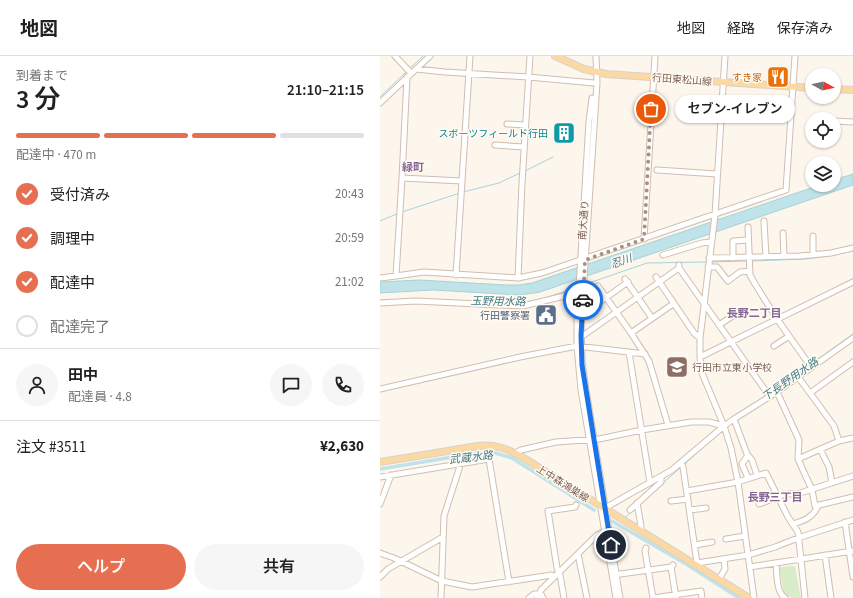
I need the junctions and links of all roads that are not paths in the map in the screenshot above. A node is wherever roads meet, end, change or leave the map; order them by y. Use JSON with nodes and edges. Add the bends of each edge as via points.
{"nodes":[{"id":1,"x":395,"y":56,"type":"edge"},
{"id":2,"x":430,"y":56,"type":"edge"},
{"id":3,"x":470,"y":56,"type":"edge"},
{"id":4,"x":530,"y":56,"type":"edge"},
{"id":5,"x":555,"y":56,"type":"edge"},
{"id":6,"x":596,"y":56,"type":"edge"},
{"id":7,"x":655,"y":56,"type":"edge"},
{"id":8,"x":725,"y":56,"type":"edge"},
{"id":9,"x":795,"y":56,"type":"edge"},
{"id":10,"x":416,"y":68,"type":"junction"},
{"id":11,"x":596,"y":72,"type":"junction"},
{"id":12,"x":411,"y":73,"type":"junction"},
{"id":13,"x":469,"y":74,"type":"junction"},
{"id":14,"x":407,"y":77,"type":"junction"},
{"id":15,"x":528,"y":77,"type":"junction"},
{"id":16,"x":653,"y":78,"type":"junction"},
{"id":17,"x":595,"y":81,"type":"junction"},
{"id":18,"x":723,"y":82,"type":"junction"},
{"id":19,"x":793,"y":86,"type":"junction"},
{"id":20,"x":805,"y":87,"type":"edge"},
{"id":21,"x":841,"y":89,"type":"edge"},
{"id":22,"x":853,"y":90,"type":"edge"},
{"id":23,"x":380,"y":103,"type":"edge"},
{"id":24,"x":841,"y":121,"type":"edge"},
{"id":25,"x":853,"y":122,"type":"edge"},
{"id":26,"x":507,"y":124,"type":"dead end"},
{"id":27,"x":525,"y":125,"type":"junction"},
{"id":28,"x":495,"y":145,"type":"dead end"},
{"id":29,"x":524,"y":147,"type":"junction"},
{"id":30,"x":657,"y":170,"type":"dead end"},
{"id":31,"x":717,"y":174,"type":"junction"},
{"id":32,"x":402,"y":178,"type":"junction"},
{"id":33,"x":462,"y":181,"type":"junction"},
{"id":34,"x":714,"y":216,"type":"junction"},
{"id":35,"x":764,"y":221,"type":"dead end"},
{"id":36,"x":748,"y":227,"type":"dead end"},
{"id":37,"x":783,"y":233,"type":"dead end"},
{"id":38,"x":813,"y":236,"type":"dead end"},
{"id":39,"x":644,"y":239,"type":"junction"},
{"id":40,"x":712,"y":240,"type":"junction"},
{"id":41,"x":748,"y":240,"type":"junction"},
{"id":42,"x":853,"y":248,"type":"edge"},
{"id":43,"x":813,"y":254,"type":"junction"},
{"id":44,"x":663,"y":255,"type":"dead end"},
{"id":45,"x":784,"y":256,"type":"junction"},
{"id":46,"x":766,"y":257,"type":"junction"},
{"id":47,"x":709,"y":258,"type":"junction"},
{"id":48,"x":733,"y":258,"type":"junction"},
{"id":49,"x":749,"y":260,"type":"junction"},
{"id":50,"x":583,"y":261,"type":"junction"},
{"id":51,"x":708,"y":267,"type":"junction"},
{"id":52,"x":750,"y":271,"type":"junction"},
{"id":53,"x":456,"y":275,"type":"junction"},
{"id":54,"x":396,"y":276,"type":"junction"},
{"id":55,"x":380,"y":278,"type":"edge"},
{"id":56,"x":518,"y":278,"type":"junction"},
{"id":57,"x":657,"y":280,"type":"junction"},
{"id":58,"x":853,"y":282,"type":"edge"},
{"id":59,"x":581,"y":286,"type":"junction"},
{"id":60,"x":598,"y":286,"type":"dead end"},
{"id":61,"x":606,"y":297,"type":"junction"},
{"id":62,"x":638,"y":297,"type":"junction"},
{"id":63,"x":704,"y":303,"type":"junction"},
{"id":64,"x":380,"y":304,"type":"edge"},
{"id":65,"x":673,"y":304,"type":"junction"},
{"id":66,"x":582,"y":310,"type":"junction"},
{"id":67,"x":617,"y":312,"type":"junction"},
{"id":68,"x":734,"y":315,"type":"dead end"},
{"id":69,"x":652,"y":318,"type":"junction"},
{"id":70,"x":777,"y":319,"type":"junction"},
{"id":71,"x":719,"y":325,"type":"junction"},
{"id":72,"x":631,"y":333,"type":"junction"},
{"id":73,"x":581,"y":336,"type":"junction"},
{"id":74,"x":789,"y":336,"type":"junction"},
{"id":75,"x":700,"y":338,"type":"junction"},
{"id":76,"x":853,"y":338,"type":"edge"},
{"id":77,"x":731,"y":342,"type":"junction"},
{"id":78,"x":579,"y":346,"type":"junction"},
{"id":79,"x":774,"y":346,"type":"dead end"},
{"id":80,"x":629,"y":352,"type":"junction"},
{"id":81,"x":645,"y":354,"type":"junction"},
{"id":82,"x":700,"y":357,"type":"junction"},
{"id":83,"x":853,"y":362,"type":"edge"},
{"id":84,"x":810,"y":366,"type":"junction"},
{"id":85,"x":798,"y":377,"type":"junction"},
{"id":86,"x":380,"y":389,"type":"edge"},
{"id":87,"x":777,"y":392,"type":"junction"},
{"id":88,"x":810,"y":393,"type":"junction"},
{"id":89,"x":769,"y":396,"type":"junction"},
{"id":90,"x":734,"y":419,"type":"junction"},
{"id":91,"x":668,"y":425,"type":"junction"},
{"id":92,"x":724,"y":426,"type":"junction"},
{"id":93,"x":642,"y":430,"type":"junction"},
{"id":94,"x":853,"y":438,"type":"edge"},
{"id":95,"x":592,"y":440,"type":"junction"},
{"id":96,"x":839,"y":441,"type":"junction"},
{"id":97,"x":820,"y":450,"type":"junction"},
{"id":98,"x":458,"y":451,"type":"junction"},
{"id":99,"x":516,"y":453,"type":"junction"},
{"id":100,"x":748,"y":455,"type":"junction"},
{"id":101,"x":798,"y":459,"type":"junction"},
{"id":102,"x":380,"y":462,"type":"edge"},
{"id":103,"x":460,"y":462,"type":"junction"},
{"id":104,"x":681,"y":463,"type":"junction"},
{"id":105,"x":391,"y":475,"type":"junction"},
{"id":106,"x":757,"y":475,"type":"junction"},
{"id":107,"x":853,"y":476,"type":"edge"},
{"id":108,"x":380,"y":477,"type":"edge"},
{"id":109,"x":661,"y":477,"type":"junction"},
{"id":110,"x":748,"y":478,"type":"junction"},
{"id":111,"x":738,"y":482,"type":"junction"},
{"id":112,"x":650,"y":483,"type":"junction"},
{"id":113,"x":832,"y":483,"type":"junction"},
{"id":114,"x":812,"y":490,"type":"junction"},
{"id":115,"x":687,"y":491,"type":"junction"},
{"id":116,"x":778,"y":497,"type":"junction"},
{"id":117,"x":853,"y":497,"type":"edge"},
{"id":118,"x":688,"y":499,"type":"junction"},
{"id":119,"x":671,"y":502,"type":"dead end"},
{"id":120,"x":380,"y":504,"type":"edge"},
{"id":121,"x":759,"y":504,"type":"dead end"},
{"id":122,"x":576,"y":505,"type":"dead end"},
{"id":123,"x":638,"y":505,"type":"junction"},
{"id":124,"x":602,"y":506,"type":"junction"},
{"id":125,"x":815,"y":506,"type":"junction"},
{"id":126,"x":706,"y":508,"type":"dead end"},
{"id":127,"x":630,"y":510,"type":"dead end"},
{"id":128,"x":690,"y":510,"type":"junction"},
{"id":129,"x":853,"y":520,"type":"edge"},
{"id":130,"x":845,"y":522,"type":"junction"},
{"id":131,"x":793,"y":524,"type":"junction"},
{"id":132,"x":606,"y":531,"type":"junction"},
{"id":133,"x":641,"y":531,"type":"junction"},
{"id":134,"x":745,"y":536,"type":"junction"},
{"id":135,"x":443,"y":537,"type":"junction"},
{"id":136,"x":798,"y":538,"type":"junction"},
{"id":137,"x":726,"y":539,"type":"dead end"},
{"id":138,"x":712,"y":542,"type":"dead end"},
{"id":139,"x":695,"y":545,"type":"junction"},
{"id":140,"x":646,"y":548,"type":"dead end"},
{"id":141,"x":851,"y":552,"type":"edge"},
{"id":142,"x":380,"y":553,"type":"edge"},
{"id":143,"x":578,"y":554,"type":"junction"},
{"id":144,"x":748,"y":555,"type":"junction"},
{"id":145,"x":825,"y":556,"type":"junction"},
{"id":146,"x":724,"y":559,"type":"junction"},
{"id":147,"x":800,"y":559,"type":"junction"},
{"id":148,"x":402,"y":561,"type":"junction"},
{"id":149,"x":776,"y":563,"type":"junction"},
{"id":150,"x":697,"y":564,"type":"junction"},
{"id":151,"x":750,"y":567,"type":"junction"},
{"id":152,"x":648,"y":570,"type":"junction"},
{"id":153,"x":559,"y":572,"type":"junction"},
{"id":154,"x":614,"y":575,"type":"junction"},
{"id":155,"x":380,"y":577,"type":"edge"},
{"id":156,"x":554,"y":577,"type":"junction"},
{"id":157,"x":853,"y":577,"type":"edge"},
{"id":158,"x":719,"y":579,"type":"junction"},
{"id":159,"x":442,"y":581,"type":"junction"},
{"id":160,"x":509,"y":582,"type":"junction"},
{"id":161,"x":540,"y":596,"type":"edge"},
{"id":162,"x":676,"y":596,"type":"edge"},
{"id":163,"x":441,"y":598,"type":"edge"},
{"id":164,"x":529,"y":598,"type":"edge"},
{"id":165,"x":564,"y":598,"type":"edge"},
{"id":166,"x":587,"y":598,"type":"edge"},
{"id":167,"x":616,"y":598,"type":"edge"},
{"id":168,"x":620,"y":598,"type":"edge"},
{"id":169,"x":702,"y":598,"type":"edge"},
{"id":170,"x":749,"y":598,"type":"edge"},
{"id":171,"x":754,"y":598,"type":"edge"},
{"id":172,"x":785,"y":598,"type":"edge"},
{"id":173,"x":805,"y":598,"type":"edge"},
{"id":174,"x":831,"y":598,"type":"edge"}],
"edges":[{"from":1,"to":12,"type":"street"},
{"from":2,"to":10,"type":"street"},
{"from":3,"to":13,"type":"street"},
{"from":4,"to":15,"type":"street"},
{"from":5,"to":11,"type":"main road","name":"行田東松山線"},
{"from":6,"to":11,"type":"street","name":"南大通り"},
{"from":7,"to":16,"type":"street"},
{"from":8,"to":18,"type":"street"},
{"from":9,"to":19,"type":"street"},
{"from":10,"to":12,"type":"street"},
{"from":10,"to":13,"type":"street"},
{"from":11,"to":16,"type":"main road","name":"行田東松山線"},
{"from":11,"to":17,"type":"street","name":"南大通り"},
{"from":12,"to":14,"type":"street"},
{"from":13,"to":15,"type":"street"},
{"from":13,"to":33,"type":"street"},
{"from":14,"to":23,"type":"street"},
{"from":14,"to":32,"type":"street"},
{"from":15,"to":17,"type":"street"},
{"from":15,"to":27,"type":"street"},
{"from":16,"to":18,"type":"main road","name":"行田東松山線"},
{"from":16,"to":39,"type":"street"},
{"from":17,"to":50,"type":"street","name":"南大通り"},
{"from":18,"to":19,"type":"main road","name":"行田東松山線"},
{"from":18,"to":31,"type":"street"},
{"from":19,"to":20,"type":"main road","name":"行田東松山線"},
{"from":19,"to":34,"type":"street","via":[[786,190]]},
{"from":21,"to":22,"type":"main road"},
{"from":24,"to":25,"type":"street"},
{"from":26,"to":27,"type":"street"},
{"from":27,"to":29,"type":"street"},
{"from":28,"to":29,"type":"street"},
{"from":29,"to":56,"type":"street"},
{"from":30,"to":31,"type":"street"},
{"from":31,"to":34,"type":"street"},
{"from":32,"to":33,"type":"street"},
{"from":32,"to":54,"type":"street"},
{"from":33,"to":53,"type":"street"},
{"from":34,"to":39,"type":"street"},
{"from":34,"to":40,"type":"street"},
{"from":35,"to":46,"type":"street"},
{"from":36,"to":41,"type":"street"},
{"from":37,"to":45,"type":"street"},
{"from":38,"to":43,"type":"street"},
{"from":39,"to":50,"type":"street"},
{"from":40,"to":44,"type":"street"},
{"from":40,"to":47,"type":"street"},
{"from":41,"to":48,"type":"street","via":[[733,241]]},
{"from":41,"to":49,"type":"street"},
{"from":42,"to":43,"type":"street"},
{"from":43,"to":45,"type":"street"},
{"from":45,"to":46,"type":"street"},
{"from":46,"to":49,"type":"street"},
{"from":47,"to":48,"type":"street"},
{"from":47,"to":51,"type":"street"},
{"from":48,"to":49,"type":"street"},
{"from":49,"to":52,"type":"street"},
{"from":50,"to":56,"type":"street"},
{"from":50,"to":59,"type":"street","name":"南大通り"},
{"from":51,"to":52,"type":"street","via":[[717,267],[728,281],[740,272]]},
{"from":51,"to":63,"type":"street"},
{"from":52,"to":70,"type":"street","via":[[754,284]]},
{"from":53,"to":54,"type":"street","via":[[424,272]]},
{"from":53,"to":56,"type":"street"},
{"from":54,"to":55,"type":"street"},
{"from":57,"to":62,"type":"street"},
{"from":57,"to":63,"type":"street","via":[[679,267]]},
{"from":57,"to":65,"type":"street"},
{"from":58,"to":70,"type":"street"},
{"from":59,"to":64,"type":"street","via":[[530,306],[416,301]]},
{"from":59,"to":66,"type":"street","name":"南大通り"},
{"from":59,"to":78,"type":"street","name":"南大通り"},
{"from":60,"to":61,"type":"street"},
{"from":61,"to":62,"type":"street","via":[[626,280]]},
{"from":61,"to":66,"type":"street","via":[[587,311]]},
{"from":61,"to":67,"type":"street"},
{"from":62,"to":67,"type":"street"},
{"from":62,"to":69,"type":"street"},
{"from":63,"to":71,"type":"street"},
{"from":63,"to":75,"type":"street"},
{"from":65,"to":69,"type":"street"},
{"from":65,"to":75,"type":"street"},
{"from":66,"to":73,"type":"street","name":"南大通り"},
{"from":67,"to":72,"type":"street"},
{"from":67,"to":73,"type":"street"},
{"from":68,"to":71,"type":"street"},
{"from":69,"to":72,"type":"street"},
{"from":70,"to":74,"type":"street"},
{"from":70,"to":77,"type":"street"},
{"from":71,"to":77,"type":"street"},
{"from":72,"to":81,"type":"street"},
{"from":73,"to":78,"type":"street","name":"南大通り"},
{"from":74,"to":79,"type":"street"},
{"from":74,"to":84,"type":"street"},
{"from":75,"to":82,"type":"street"},
{"from":76,"to":84,"type":"street"},
{"from":77,"to":82,"type":"street"},
{"from":77,"to":89,"type":"street"},
{"from":78,"to":80,"type":"street"},
{"from":78,"to":86,"type":"street"},
{"from":78,"to":95,"type":"street","name":"南大通り","via":[[581,390]]},
{"from":80,"to":81,"type":"street"},
{"from":80,"to":93,"type":"street"},
{"from":81,"to":91,"type":"street"},
{"from":82,"to":92,"type":"street","via":[[702,374]]},
{"from":83,"to":88,"type":"street"},
{"from":84,"to":85,"type":"street"},
{"from":85,"to":87,"type":"street"},
{"from":85,"to":88,"type":"street"},
{"from":87,"to":89,"type":"street"},
{"from":87,"to":101,"type":"street","via":[[799,440]]},
{"from":88,"to":96,"type":"street","via":[[834,426]]},
{"from":89,"to":90,"type":"street"},
{"from":90,"to":92,"type":"street"},
{"from":90,"to":100,"type":"street"},
{"from":91,"to":92,"type":"street","via":[[709,422]]},
{"from":91,"to":93,"type":"street"},
{"from":92,"to":104,"type":"street"},
{"from":92,"to":111,"type":"street"},
{"from":93,"to":95,"type":"street"},
{"from":93,"to":112,"type":"street"},
{"from":94,"to":96,"type":"street"},
{"from":95,"to":99,"type":"street","via":[[556,442]]},
{"from":95,"to":124,"type":"street","name":"南大通り"},
{"from":96,"to":97,"type":"street"},
{"from":97,"to":101,"type":"street"},
{"from":97,"to":113,"type":"street","via":[[829,467]]},
{"from":98,"to":99,"type":"main road","name":"上中森鴻巣線","via":[[491,446]]},
{"from":98,"to":102,"type":"main road","name":"上中森鴻巣線"},
{"from":98,"to":103,"type":"street"},
{"from":99,"to":124,"type":"main road","name":"上中森鴻巣線"},
{"from":100,"to":106,"type":"street"},
{"from":100,"to":110,"type":"street","via":[[742,464]]},
{"from":101,"to":114,"type":"street"},
{"from":103,"to":105,"type":"street"},
{"from":103,"to":135,"type":"street","via":[[444,516]]},
{"from":103,"to":160,"type":"street","via":[[489,459]]},
{"from":104,"to":109,"type":"street"},
{"from":104,"to":115,"type":"street","via":[[684,467]]},
{"from":105,"to":108,"type":"street"},
{"from":105,"to":120,"type":"street"},
{"from":106,"to":110,"type":"street"},
{"from":106,"to":116,"type":"street","via":[[766,473]]},
{"from":107,"to":113,"type":"street"},
{"from":109,"to":112,"type":"street"},
{"from":109,"to":123,"type":"street","via":[[661,482]]},
{"from":110,"to":111,"type":"street"},
{"from":111,"to":115,"type":"street"},
{"from":111,"to":134,"type":"street"},
{"from":112,"to":124,"type":"street"},
{"from":113,"to":114,"type":"street"},
{"from":114,"to":116,"type":"street"},
{"from":114,"to":125,"type":"street"},
{"from":115,"to":118,"type":"street"},
{"from":116,"to":121,"type":"street"},
{"from":116,"to":131,"type":"street"},
{"from":117,"to":125,"type":"street"},
{"from":118,"to":119,"type":"street"},
{"from":118,"to":128,"type":"street"},
{"from":122,"to":153,"type":"street","via":[[548,511]]},
{"from":123,"to":127,"type":"street"},
{"from":123,"to":133,"type":"street"},
{"from":124,"to":132,"type":"street","name":"南大通り"},
{"from":124,"to":133,"type":"main road","name":"上中森鴻巣線"},
{"from":125,"to":131,"type":"street","via":[[815,513],[810,518]]},
{"from":126,"to":128,"type":"street"},
{"from":128,"to":139,"type":"street"},
{"from":129,"to":130,"type":"street"},
{"from":130,"to":136,"type":"street"},
{"from":130,"to":141,"type":"street"},
{"from":131,"to":136,"type":"street","via":[[798,532]]},
{"from":132,"to":143,"type":"street","via":[[597,535]]},
{"from":132,"to":154,"type":"street","name":"南大通り"},
{"from":133,"to":150,"type":"main road","name":"上中森鴻巣線"},
{"from":134,"to":137,"type":"street"},
{"from":134,"to":144,"type":"street"},
{"from":135,"to":148,"type":"street"},
{"from":135,"to":159,"type":"street"},
{"from":136,"to":144,"type":"street"},
{"from":136,"to":147,"type":"street"},
{"from":138,"to":139,"type":"street"},
{"from":139,"to":150,"type":"street"},
{"from":140,"to":152,"type":"street"},
{"from":141,"to":145,"type":"street"},
{"from":141,"to":157,"type":"street"},
{"from":142,"to":148,"type":"street"},
{"from":143,"to":153,"type":"street"},
{"from":143,"to":166,"type":"street"},
{"from":144,"to":146,"type":"street"},
{"from":144,"to":151,"type":"street"},
{"from":145,"to":147,"type":"street"},
{"from":145,"to":174,"type":"street"},
{"from":146,"to":150,"type":"street"},
{"from":146,"to":158,"type":"street","via":[[725,569]]},
{"from":147,"to":149,"type":"street"},
{"from":147,"to":173,"type":"street"},
{"from":148,"to":155,"type":"street"},
{"from":148,"to":159,"type":"street"},
{"from":149,"to":151,"type":"street"},
{"from":149,"to":172,"type":"street","via":[[780,591]]},
{"from":150,"to":158,"type":"main road","name":"上中森鴻巣線"},
{"from":151,"to":171,"type":"street"},
{"from":152,"to":154,"type":"street"},
{"from":152,"to":162,"type":"street","via":[[653,598]]},
{"from":152,"to":162,"type":"street","via":[[672,566]]},
{"from":153,"to":156,"type":"street"},
{"from":153,"to":165,"type":"street"},
{"from":154,"to":167,"type":"street","name":"南大通り"},
{"from":154,"to":168,"type":"street","name":"南大通り"},
{"from":156,"to":160,"type":"street","via":[[552,575]]},
{"from":156,"to":161,"type":"street"},
{"from":158,"to":170,"type":"main road","name":"上中森鴻巣線"},
{"from":159,"to":160,"type":"street","via":[[472,588]]},
{"from":159,"to":163,"type":"street"},
{"from":161,"to":164,"type":"street","via":[[534,594]]},
{"from":162,"to":169,"type":"street","via":[[701,591]]}]}
